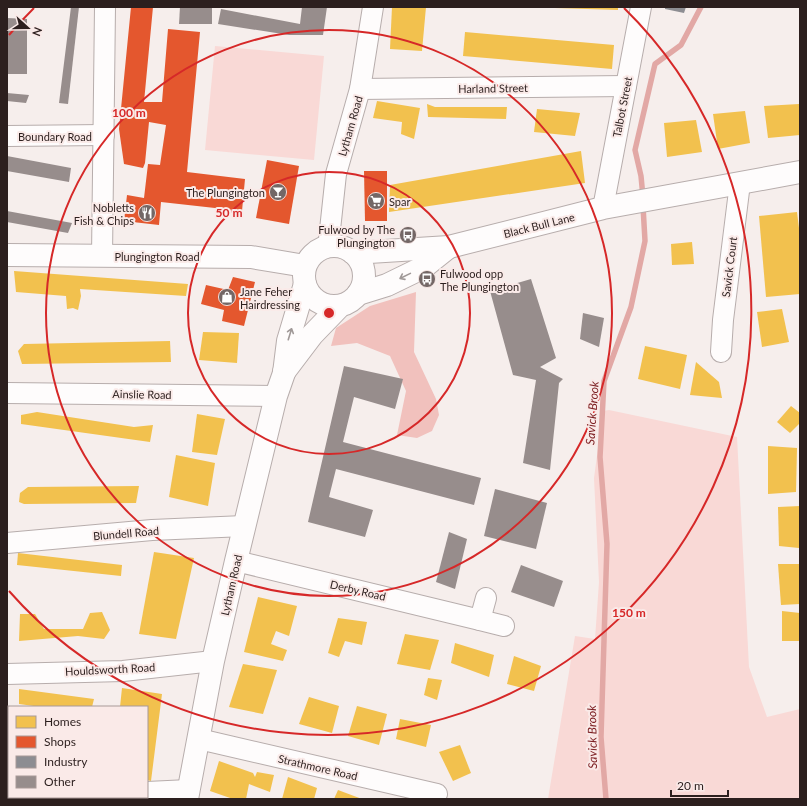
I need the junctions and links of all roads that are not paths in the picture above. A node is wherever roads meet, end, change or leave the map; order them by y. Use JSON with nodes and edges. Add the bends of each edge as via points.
{"nodes":[{"id":1,"x":105,"y":7,"type":"edge"},
{"id":2,"x":373,"y":7,"type":"edge"},
{"id":3,"x":641,"y":7,"type":"edge"},
{"id":4,"x":626,"y":86,"type":"junction"},
{"id":5,"x":360,"y":89,"type":"junction"},
{"id":6,"x":104,"y":135,"type":"junction"},
{"id":7,"x":7,"y":136,"type":"edge"},
{"id":8,"x":800,"y":172,"type":"edge"},
{"id":9,"x":740,"y":183,"type":"junction"},
{"id":10,"x":603,"y":208,"type":"junction"},
{"id":11,"x":332,"y":246,"type":"junction"},
{"id":12,"x":449,"y":247,"type":"junction"},
{"id":13,"x":353,"y":252,"type":"junction"},
{"id":14,"x":7,"y":255,"type":"edge"},
{"id":15,"x":102,"y":256,"type":"junction"},
{"id":16,"x":305,"y":275,"type":"junction"},
{"id":17,"x":358,"y":294,"type":"junction"},
{"id":18,"x":340,"y":306,"type":"junction"},
{"id":19,"x":721,"y":352,"type":"dead end"},
{"id":20,"x":284,"y":373,"type":"junction"},
{"id":21,"x":7,"y":393,"type":"edge"},
{"id":22,"x":276,"y":396,"type":"junction"},
{"id":23,"x":244,"y":526,"type":"junction"},
{"id":24,"x":7,"y":543,"type":"edge"},
{"id":25,"x":236,"y":561,"type":"junction"},
{"id":26,"x":486,"y":598,"type":"dead end"},
{"id":27,"x":480,"y":620,"type":"junction"},
{"id":28,"x":504,"y":626,"type":"dead end"},
{"id":29,"x":213,"y":661,"type":"junction"},
{"id":30,"x":7,"y":674,"type":"edge"},
{"id":31,"x":198,"y":739,"type":"junction"},
{"id":32,"x":148,"y":792,"type":"edge"},
{"id":33,"x":188,"y":794,"type":"edge"},
{"id":34,"x":437,"y":794,"type":"dead end"},
{"id":35,"x":26,"y":798,"type":"edge"},
{"id":36,"x":7,"y":799,"type":"edge"}],
"edges":[{"from":1,"to":6,"type":"street"},
{"from":2,"to":5,"type":"street","name":"Lytham Road"},
{"from":3,"to":4,"type":"street","name":"Talbot Street"},
{"from":4,"to":5,"type":"street","name":"Harland Street"},
{"from":4,"to":10,"type":"street","name":"Talbot Street"},
{"from":5,"to":11,"type":"street","name":"Lytham Road","via":[[336,174],[329,238]]},
{"from":6,"to":7,"type":"street","name":"Boundary Road"},
{"from":6,"to":15,"type":"street"},
{"from":8,"to":9,"type":"street"},
{"from":9,"to":10,"type":"street","name":"Black Bull Lane"},
{"from":9,"to":19,"type":"street","name":"Savick Court"},
{"from":10,"to":12,"type":"street","name":"Black Bull Lane"},
{"from":11,"to":13,"type":"street","via":[[344,247]]},
{"from":11,"to":16,"type":"street","via":[[321,249],[312,256]]},
{"from":12,"to":13,"type":"street","name":"Black Bull Lane"},
{"from":12,"to":17,"type":"street","name":"Black Bull Lane","one_way":true,"via":[[424,267],[387,285]]},
{"from":13,"to":17,"type":"street","via":[[361,261],[364,272],[363,284]]},
{"from":14,"to":15,"type":"street","name":"Plungington Road"},
{"from":15,"to":16,"type":"street","name":"Plungington Road","via":[[251,257]]},
{"from":16,"to":18,"type":"street","via":[[307,290],[316,300],[327,306]]},
{"from":20,"to":16,"type":"street","name":"Lytham Road","one_way":true,"via":[[288,341]]},
{"from":17,"to":18,"type":"street","via":[[350,302]]},
{"from":18,"to":20,"type":"street","name":"Lytham Road","via":[[312,335]]},
{"from":20,"to":22,"type":"street","name":"Lytham Road"},
{"from":21,"to":22,"type":"street","name":"Ainslie Road"},
{"from":22,"to":23,"type":"street","name":"Lytham Road"},
{"from":23,"to":24,"type":"street","name":"Blundell Road","via":[[152,530]]},
{"from":23,"to":25,"type":"street","name":"Lytham Road"},
{"from":25,"to":27,"type":"street","name":"Derby Road"},
{"from":25,"to":29,"type":"street","name":"Lytham Road"},
{"from":26,"to":27,"type":"street"},
{"from":27,"to":28,"type":"street","name":"Derby Road"},
{"from":29,"to":30,"type":"street","name":"Houldsworth Road","via":[[123,670]]},
{"from":29,"to":31,"type":"street","name":"Lytham Road"},
{"from":31,"to":33,"type":"street","name":"Lytham Road"},
{"from":31,"to":34,"type":"street","name":"Strathmore Road"},
{"from":32,"to":33,"type":"street"},
{"from":35,"to":36,"type":"street"}]}
